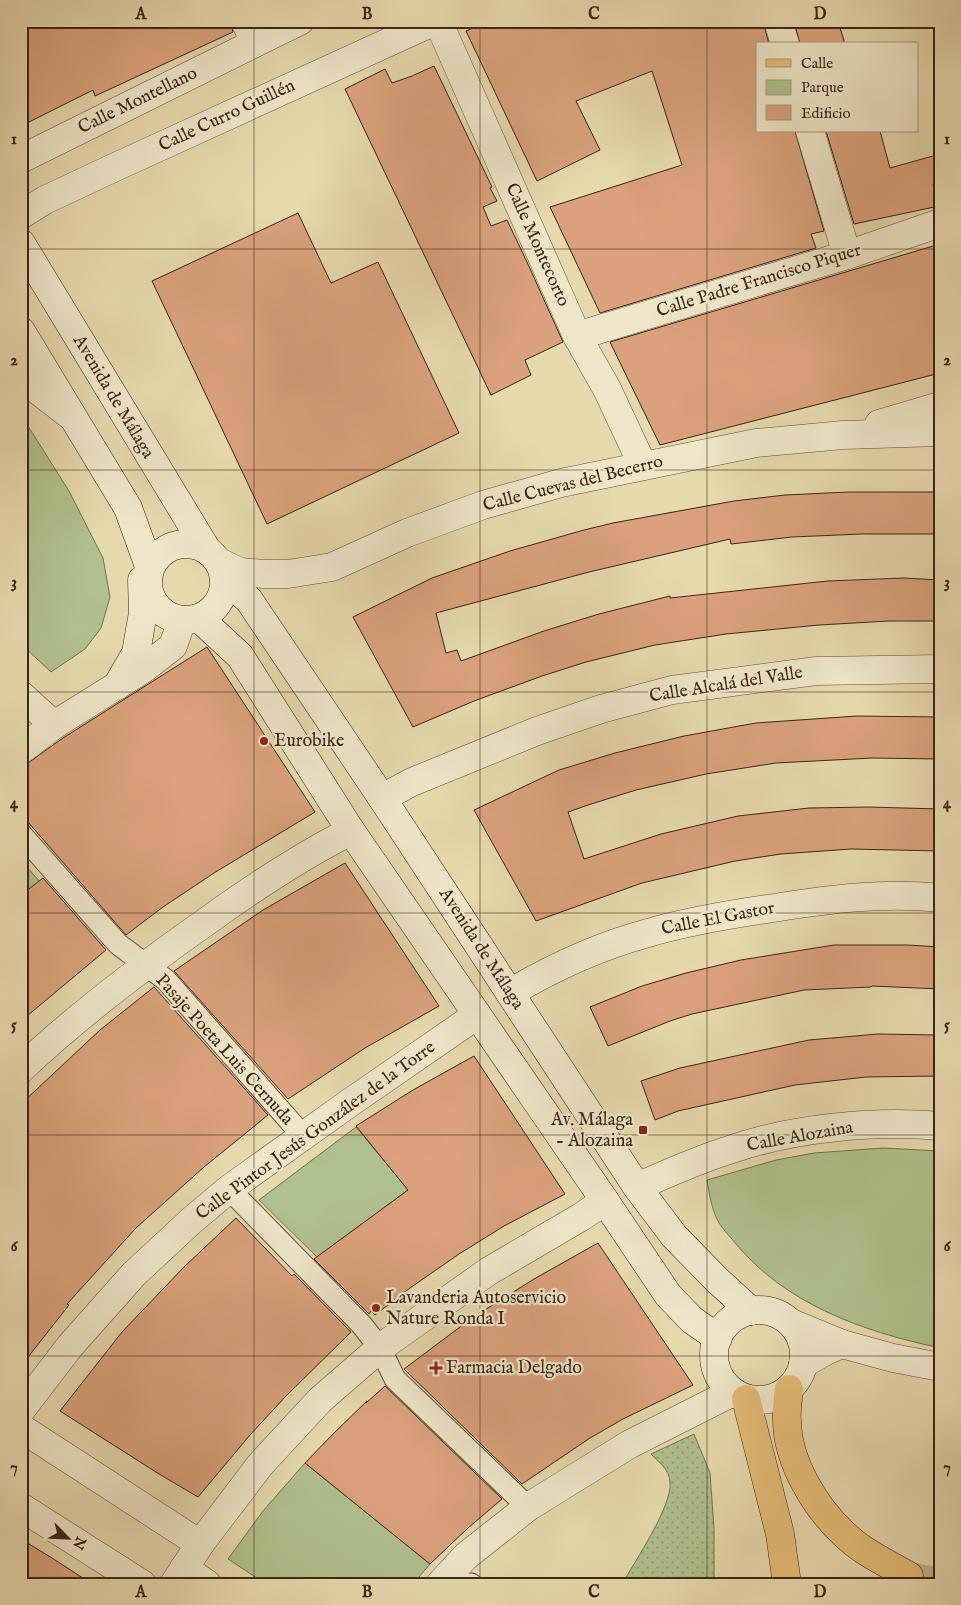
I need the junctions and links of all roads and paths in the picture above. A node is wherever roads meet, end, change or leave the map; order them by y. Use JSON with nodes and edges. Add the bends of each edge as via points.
{"nodes":[{"id":1,"x":300,"y":21,"type":"edge"},
{"id":2,"x":436,"y":21,"type":"edge"},
{"id":3,"x":778,"y":21,"type":"edge"},
{"id":4,"x":250,"y":32,"type":"edge"},
{"id":5,"x":784,"y":42,"type":"edge"},
{"id":6,"x":810,"y":132,"type":"edge"},
{"id":7,"x":21,"y":159,"type":"edge"},
{"id":8,"x":21,"y":214,"type":"edge"},
{"id":9,"x":940,"y":223,"type":"edge"},
{"id":10,"x":21,"y":243,"type":"edge"},
{"id":11,"x":847,"y":255,"type":"junction"},
{"id":12,"x":21,"y":331,"type":"edge"},
{"id":13,"x":577,"y":336,"type":"junction"},
{"id":14,"x":21,"y":373,"type":"edge"},
{"id":15,"x":940,"y":406,"type":"edge"},
{"id":16,"x":76,"y":420,"type":"junction"},
{"id":17,"x":940,"y":432,"type":"edge"},
{"id":18,"x":843,"y":435,"type":"junction"},
{"id":19,"x":643,"y":466,"type":"junction"},
{"id":20,"x":132,"y":520,"type":"junction"},
{"id":21,"x":217,"y":563,"type":"junction"},
{"id":22,"x":150,"y":569,"type":"junction"},
{"id":23,"x":190,"y":619,"type":"junction"},
{"id":24,"x":940,"y":669,"type":"edge"},
{"id":25,"x":117,"y":686,"type":"junction"},
{"id":26,"x":21,"y":695,"type":"edge"},
{"id":27,"x":54,"y":725,"type":"junction"},
{"id":28,"x":21,"y":750,"type":"edge"},
{"id":29,"x":382,"y":798,"type":"junction"},
{"id":30,"x":351,"y":830,"type":"junction"},
{"id":31,"x":21,"y":834,"type":"edge"},
{"id":32,"x":940,"y":898,"type":"edge"},
{"id":33,"x":144,"y":965,"type":"junction"},
{"id":34,"x":510,"y":994,"type":"junction"},
{"id":35,"x":477,"y":1015,"type":"junction"},
{"id":36,"x":21,"y":1069,"type":"edge"},
{"id":37,"x":940,"y":1126,"type":"edge"},
{"id":38,"x":303,"y":1136,"type":"junction"},
{"id":39,"x":637,"y":1187,"type":"junction"},
{"id":40,"x":229,"y":1189,"type":"junction"},
{"id":41,"x":605,"y":1201,"type":"junction"},
{"id":42,"x":751,"y":1311,"type":"junction"},
{"id":43,"x":791,"y":1323,"type":"junction"},
{"id":44,"x":718,"y":1338,"type":"junction"},
{"id":45,"x":842,"y":1344,"type":"junction"},
{"id":46,"x":380,"y":1348,"type":"junction"},
{"id":47,"x":804,"y":1364,"type":"junction"},
{"id":48,"x":940,"y":1367,"type":"edge"},
{"id":49,"x":789,"y":1389,"type":"junction"},
{"id":50,"x":739,"y":1396,"type":"junction"},
{"id":51,"x":21,"y":1410,"type":"edge"},
{"id":52,"x":21,"y":1428,"type":"edge"},
{"id":53,"x":528,"y":1507,"type":"junction"},
{"id":54,"x":21,"y":1508,"type":"edge"},
{"id":55,"x":200,"y":1544,"type":"junction"},
{"id":56,"x":179,"y":1576,"type":"edge"},
{"id":57,"x":899,"y":1580,"type":"tunnel mouth"},
{"id":58,"x":142,"y":1584,"type":"edge"},
{"id":59,"x":207,"y":1584,"type":"edge"},
{"id":60,"x":440,"y":1584,"type":"edge"},
{"id":61,"x":787,"y":1584,"type":"edge"}],
"edges":[{"from":1,"to":4,"type":"street","name":"Calle Montellano"},
{"from":2,"to":8,"type":"street","name":"Calle Curro Guillén","via":[[111,169]]},
{"from":2,"to":13,"type":"street","name":"Calle Montecorto"},
{"from":3,"to":5,"type":"street"},
{"from":4,"to":7,"type":"street","name":"Calle Montellano"},
{"from":6,"to":11,"type":"street"},
{"from":9,"to":11,"type":"street","name":"Calle Padre Francisco Piquer"},
{"from":10,"to":21,"type":"street","name":"Avenida de Málaga"},
{"from":11,"to":13,"type":"street","name":"Calle Padre Francisco Piquer"},
{"from":12,"to":16,"type":"street"},
{"from":13,"to":19,"type":"street","name":"Calle Montecorto","via":[[607,388]]},
{"from":14,"to":16,"type":"street","via":[[31,385]]},
{"from":15,"to":18,"type":"street"},
{"from":16,"to":20,"type":"street"},
{"from":17,"to":18,"type":"street","name":"Calle Cuevas del Becerro"},
{"from":18,"to":19,"type":"street","name":"Calle Cuevas del Becerro","via":[[756,443]]},
{"from":19,"to":21,"type":"street","name":"Calle Cuevas del Becerro","via":[[483,505],[408,533],[332,567],[264,574],[240,572]]},
{"from":20,"to":22,"type":"street"},
{"from":20,"to":25,"type":"street","via":[[142,572],[143,613],[136,654]]},
{"from":21,"to":22,"type":"street","via":[[190,544],[164,551]]},
{"from":21,"to":23,"type":"street","via":[[223,590],[219,602],[210,612]]},
{"from":21,"to":29,"type":"street","name":"Avenida de Málaga","via":[[249,600]]},
{"from":22,"to":23,"type":"street","via":[[149,592],[161,611],[171,617]]},
{"from":23,"to":25,"type":"street","via":[[173,646]]},
{"from":23,"to":30,"type":"street","via":[[240,656]]},
{"from":24,"to":29,"type":"street","name":"Calle Alcalá del Valle","via":[[816,671],[672,690],[537,731],[412,782]]},
{"from":25,"to":27,"type":"street"},
{"from":26,"to":27,"type":"street"},
{"from":27,"to":28,"type":"street"},
{"from":29,"to":34,"type":"street","name":"Avenida de Málaga"},
{"from":30,"to":33,"type":"street","via":[[257,886]]},
{"from":30,"to":35,"type":"street"},
{"from":31,"to":33,"type":"street","name":"Pasaje Poeta Luis Cernuda","via":[[118,944]]},
{"from":32,"to":34,"type":"street","name":"Calle El Gastor","via":[[865,896],[726,915],[648,933],[540,975]]},
{"from":33,"to":36,"type":"street","via":[[61,1031]]},
{"from":33,"to":38,"type":"street","name":"Pasaje Poeta Luis Cernuda","via":[[166,980]]},
{"from":34,"to":39,"type":"street","name":"Avenida de Málaga"},
{"from":35,"to":38,"type":"street","name":"Calle Pintor Jesús González de la Torre"},
{"from":35,"to":41,"type":"street"},
{"from":37,"to":39,"type":"street","name":"Calle Alozaina","via":[[889,1124],[815,1130],[771,1138],[734,1148]]},
{"from":38,"to":40,"type":"street","name":"Calle Pintor Jesús González de la Torre"},
{"from":39,"to":42,"type":"street","name":"Avenida de Málaga","via":[[674,1236]]},
{"from":40,"to":46,"type":"street","via":[[361,1324]]},
{"from":40,"to":51,"type":"street","name":"Calle Pintor Jesús González de la Torre","via":[[134,1274],[70,1346]]},
{"from":41,"to":44,"type":"street","via":[[668,1295],[692,1320]]},
{"from":41,"to":46,"type":"street","via":[[489,1272]]},
{"from":42,"to":43,"type":"street","via":[[765,1310]]},
{"from":42,"to":44,"type":"street","via":[[725,1325]]},
{"from":43,"to":45,"type":"street"},
{"from":43,"to":47,"type":"street","via":[[800,1336]]},
{"from":44,"to":50,"type":"street","via":[[715,1368],[722,1382]]},
{"from":45,"to":47,"type":"street"},
{"from":45,"to":48,"type":"street"},
{"from":46,"to":53,"type":"street","via":[[395,1379]]},
{"from":46,"to":55,"type":"street","via":[[320,1400],[260,1465]]},
{"from":47,"to":49,"type":"street"},
{"from":49,"to":50,"type":"street","via":[[776,1398],[761,1401]]},
{"from":49,"to":57,"type":"main road","via":[[786,1421],[793,1455],[805,1482],[820,1508],[845,1535],[876,1557]]},
{"from":50,"to":53,"type":"street","via":[[630,1444]]},
{"from":50,"to":61,"type":"main road","via":[[780,1534]]},
{"from":52,"to":55,"type":"street"},
{"from":53,"to":60,"type":"street","via":[[466,1556]]},
{"from":54,"to":58,"type":"street"},
{"from":55,"to":56,"type":"street"},
{"from":56,"to":59,"type":"street"}]}
